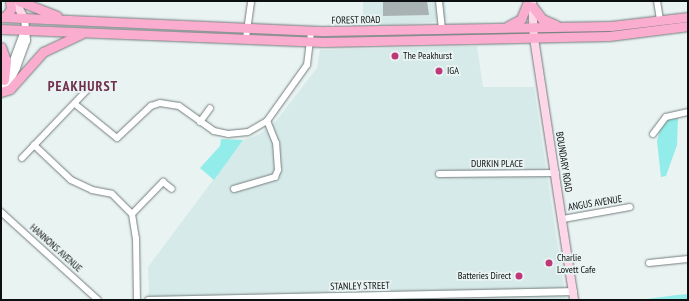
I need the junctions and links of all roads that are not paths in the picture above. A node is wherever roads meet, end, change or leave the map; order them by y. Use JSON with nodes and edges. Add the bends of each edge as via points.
{"nodes":[{"id":1,"x":10,"y":1,"type":"edge"},
{"id":2,"x":15,"y":1,"type":"edge"},
{"id":3,"x":19,"y":1,"type":"edge"},
{"id":4,"x":250,"y":1,"type":"edge"},
{"id":5,"x":439,"y":1,"type":"edge"},
{"id":6,"x":657,"y":1,"type":"edge"},
{"id":7,"x":530,"y":3,"type":"edge"},
{"id":8,"x":3,"y":17,"type":"edge"},
{"id":9,"x":688,"y":17,"type":"edge"},
{"id":10,"x":24,"y":18,"type":"junction"},
{"id":11,"x":75,"y":20,"type":"junction"},
{"id":12,"x":660,"y":20,"type":"junction"},
{"id":13,"x":688,"y":26,"type":"edge"},
{"id":14,"x":533,"y":27,"type":"junction"},
{"id":15,"x":562,"y":27,"type":"junction"},
{"id":16,"x":246,"y":28,"type":"junction"},
{"id":17,"x":501,"y":28,"type":"junction"},
{"id":18,"x":1,"y":29,"type":"edge"},
{"id":19,"x":442,"y":29,"type":"junction"},
{"id":20,"x":24,"y":30,"type":"junction"},
{"id":21,"x":311,"y":31,"type":"junction"},
{"id":22,"x":84,"y":32,"type":"junction"},
{"id":23,"x":246,"y":38,"type":"junction"},
{"id":24,"x":534,"y":38,"type":"junction"},
{"id":25,"x":310,"y":41,"type":"junction"},
{"id":26,"x":1,"y":46,"type":"edge"},
{"id":27,"x":4,"y":80,"type":"junction"},
{"id":28,"x":87,"y":90,"type":"dead end"},
{"id":29,"x":1,"y":93,"type":"edge"},
{"id":30,"x":75,"y":104,"type":"junction"},
{"id":31,"x":210,"y":108,"type":"dead end"},
{"id":32,"x":688,"y":112,"type":"edge"},
{"id":33,"x":267,"y":121,"type":"junction"},
{"id":34,"x":200,"y":122,"type":"junction"},
{"id":35,"x":653,"y":134,"type":"dead end"},
{"id":36,"x":34,"y":145,"type":"junction"},
{"id":37,"x":22,"y":158,"type":"dead end"},
{"id":38,"x":556,"y":173,"type":"junction"},
{"id":39,"x":439,"y":174,"type":"dead end"},
{"id":40,"x":172,"y":189,"type":"dead end"},
{"id":41,"x":234,"y":189,"type":"dead end"},
{"id":42,"x":630,"y":208,"type":"dead end"},
{"id":43,"x":1,"y":212,"type":"edge"},
{"id":44,"x":132,"y":214,"type":"junction"},
{"id":45,"x":563,"y":219,"type":"junction"},
{"id":46,"x":688,"y":259,"type":"edge"},
{"id":47,"x":649,"y":263,"type":"dead end"},
{"id":48,"x":573,"y":291,"type":"junction"},
{"id":49,"x":98,"y":300,"type":"edge"},
{"id":50,"x":137,"y":300,"type":"edge"},
{"id":51,"x":148,"y":300,"type":"edge"},
{"id":52,"x":574,"y":300,"type":"edge"}],
"edges":[{"from":1,"to":8,"type":"main road","via":[[12,8]]},
{"from":2,"to":10,"type":"main road"},
{"from":3,"to":11,"type":"main road","via":[[40,11]]},
{"from":4,"to":16,"type":"street"},
{"from":5,"to":19,"type":"street"},
{"from":6,"to":12,"type":"street"},
{"from":7,"to":14,"type":"main road","name":"BOUNDARY ROAD"},
{"from":7,"to":15,"type":"main road","via":[[544,20]]},
{"from":7,"to":17,"type":"main road","via":[[519,21]]},
{"from":8,"to":10,"type":"main road","name":"FOREST ROAD"},
{"from":9,"to":12,"type":"main road","name":"FOREST ROAD"},
{"from":10,"to":11,"type":"main road","name":"FOREST ROAD"},
{"from":10,"to":20,"type":"street"},
{"from":11,"to":16,"type":"main road","name":"FOREST ROAD"},
{"from":12,"to":15,"type":"main road","name":"FOREST ROAD","via":[[621,25]]},
{"from":13,"to":24,"type":"main road","via":[[614,36]]},
{"from":14,"to":15,"type":"main road","name":"FOREST ROAD"},
{"from":14,"to":17,"type":"main road","name":"FOREST ROAD"},
{"from":14,"to":24,"type":"main road","name":"BOUNDARY ROAD"},
{"from":16,"to":21,"type":"main road","name":"FOREST ROAD"},
{"from":16,"to":23,"type":"street"},
{"from":17,"to":19,"type":"main road","name":"FOREST ROAD"},
{"from":18,"to":20,"type":"main road"},
{"from":19,"to":21,"type":"main road","name":"FOREST ROAD"},
{"from":20,"to":22,"type":"main road"},
{"from":20,"to":27,"type":"street"},
{"from":20,"to":29,"type":"street","via":[[26,40],[19,61]]},
{"from":21,"to":25,"type":"street"},
{"from":22,"to":23,"type":"main road"},
{"from":22,"to":29,"type":"main road","via":[[45,51],[26,68],[10,89]]},
{"from":23,"to":25,"type":"main road"},
{"from":24,"to":25,"type":"main road"},
{"from":24,"to":38,"type":"main road","name":"BOUNDARY ROAD"},
{"from":25,"to":33,"type":"street","via":[[308,65]]},
{"from":26,"to":27,"type":"main road","via":[[6,61]]},
{"from":27,"to":29,"type":"street"},
{"from":28,"to":30,"type":"street"},
{"from":30,"to":34,"type":"street","via":[[117,138],[151,106],[160,102],[175,104]]},
{"from":30,"to":36,"type":"street"},
{"from":31,"to":34,"type":"street"},
{"from":32,"to":35,"type":"street","via":[[666,117]]},
{"from":33,"to":34,"type":"street","via":[[253,130],[234,134],[214,132]]},
{"from":33,"to":41,"type":"street","via":[[276,143],[278,170],[275,177]]},
{"from":36,"to":37,"type":"street"},
{"from":36,"to":44,"type":"street","via":[[72,180],[92,190],[112,194]]},
{"from":38,"to":39,"type":"street","name":"DURKIN PLACE"},
{"from":38,"to":45,"type":"main road","name":"BOUNDARY ROAD"},
{"from":40,"to":44,"type":"street","via":[[163,182]]},
{"from":42,"to":45,"type":"street","name":"ANGUS AVENUE"},
{"from":43,"to":49,"type":"street","name":"HANNONS AVENUE"},
{"from":44,"to":50,"type":"street","via":[[136,238]]},
{"from":45,"to":48,"type":"main road","name":"BOUNDARY ROAD"},
{"from":46,"to":47,"type":"street"},
{"from":48,"to":51,"type":"street","name":"STANLEY STREET"},
{"from":48,"to":52,"type":"main road","name":"BOUNDARY ROAD"}]}
